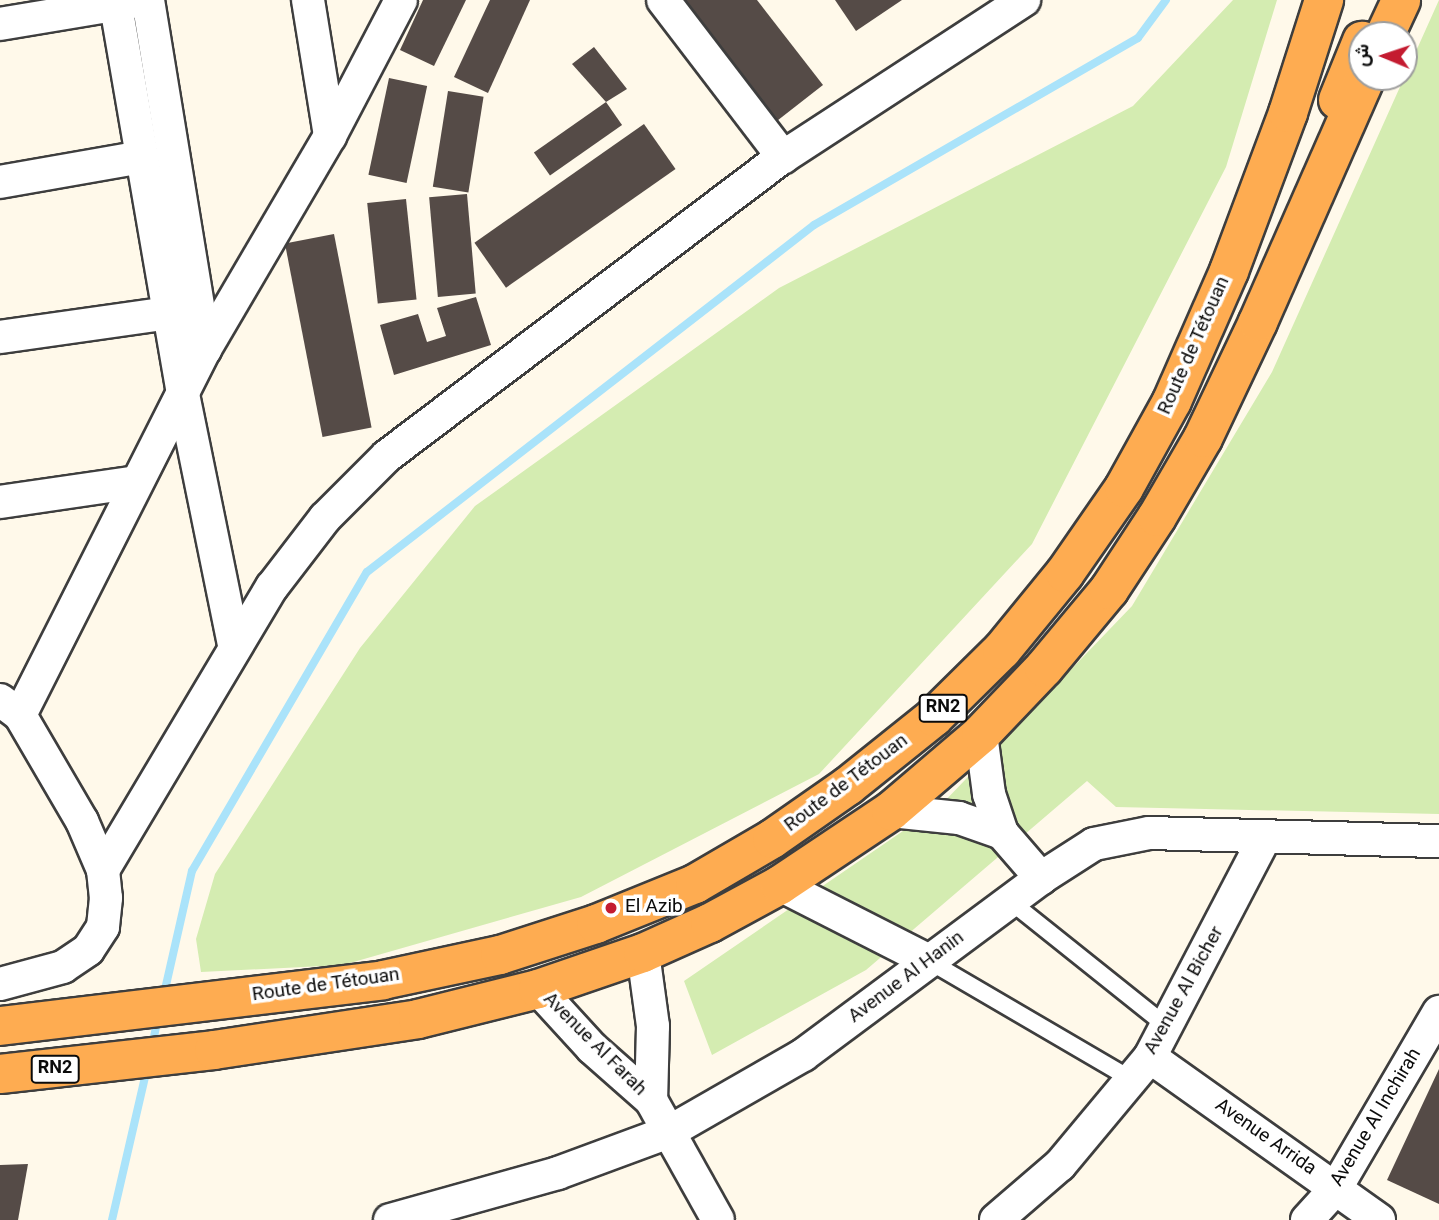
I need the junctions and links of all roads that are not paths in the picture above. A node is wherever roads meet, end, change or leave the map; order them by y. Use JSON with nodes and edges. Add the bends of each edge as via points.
{"nodes":[{"id":1,"x":307,"y":0,"type":"edge"},
{"id":2,"x":401,"y":0,"type":"edge"},
{"id":3,"x":663,"y":0,"type":"edge"},
{"id":4,"x":1024,"y":0,"type":"edge"},
{"id":5,"x":1324,"y":0,"type":"edge"},
{"id":6,"x":1350,"y":0,"type":"edge"},
{"id":7,"x":1380,"y":0,"type":"edge"},
{"id":8,"x":1401,"y":0,"type":"edge"},
{"id":9,"x":130,"y":1,"type":"edge"},
{"id":10,"x":1370,"y":21,"type":"edge"},
{"id":11,"x":1391,"y":21,"type":"edge"},
{"id":12,"x":0,"y":24,"type":"edge"},
{"id":13,"x":1348,"y":79,"type":"edge"},
{"id":14,"x":1360,"y":91,"type":"edge"},
{"id":15,"x":330,"y":136,"type":"junction"},
{"id":16,"x":142,"y":157,"type":"junction"},
{"id":17,"x":783,"y":157,"type":"junction"},
{"id":18,"x":0,"y":182,"type":"edge"},
{"id":19,"x":1229,"y":271,"type":"junction"},
{"id":20,"x":168,"y":313,"type":"junction"},
{"id":21,"x":1258,"y":323,"type":"junction"},
{"id":22,"x":0,"y":337,"type":"edge"},
{"id":23,"x":205,"y":349,"type":"junction"},
{"id":24,"x":183,"y":394,"type":"junction"},
{"id":25,"x":137,"y":482,"type":"junction"},
{"id":26,"x":0,"y":502,"type":"edge"},
{"id":27,"x":234,"y":644,"type":"junction"},
{"id":28,"x":10,"y":708,"type":"edge"},
{"id":29,"x":981,"y":734,"type":"junction"},
{"id":30,"x":891,"y":811,"type":"junction"},
{"id":31,"x":1002,"y":832,"type":"junction"},
{"id":32,"x":1265,"y":837,"type":"junction"},
{"id":33,"x":1439,"y":841,"type":"edge"},
{"id":34,"x":103,"y":870,"type":"junction"},
{"id":35,"x":1041,"y":878,"type":"junction"},
{"id":36,"x":780,"y":885,"type":"junction"},
{"id":37,"x":1010,"y":901,"type":"junction"},
{"id":38,"x":643,"y":953,"type":"junction"},
{"id":39,"x":929,"y":961,"type":"junction"},
{"id":40,"x":0,"y":984,"type":"edge"},
{"id":41,"x":538,"y":989,"type":"junction"},
{"id":42,"x":1439,"y":1012,"type":"edge"},
{"id":43,"x":0,"y":1026,"type":"edge"},
{"id":44,"x":1169,"y":1028,"type":"junction"},
{"id":45,"x":1142,"y":1068,"type":"junction"},
{"id":46,"x":0,"y":1074,"type":"edge"},
{"id":47,"x":651,"y":1100,"type":"junction"},
{"id":48,"x":669,"y":1132,"type":"junction"},
{"id":49,"x":1336,"y":1188,"type":"junction"},
{"id":50,"x":390,"y":1220,"type":"edge"},
{"id":51,"x":718,"y":1220,"type":"edge"},
{"id":52,"x":996,"y":1220,"type":"edge"},
{"id":53,"x":1307,"y":1220,"type":"edge"},
{"id":54,"x":1379,"y":1220,"type":"edge"}],
"edges":[{"from":1,"to":15,"type":"street"},
{"from":2,"to":15,"type":"street"},
{"from":3,"to":17,"type":"street"},
{"from":4,"to":17,"type":"street"},
{"from":5,"to":19,"type":"highway","name":"Route de Tétouan","number":"RN2"},
{"from":6,"to":19,"type":"highway","via":[[1308,112]]},
{"from":7,"to":10,"type":"highway"},
{"from":8,"to":11,"type":"highway"},
{"from":9,"to":12,"type":"street"},
{"from":9,"to":16,"type":"street"},
{"from":9,"to":23,"type":"street"},
{"from":13,"to":21,"type":"highway"},
{"from":14,"to":21,"type":"highway","number":"RN2"},
{"from":15,"to":23,"type":"street"},
{"from":16,"to":18,"type":"street"},
{"from":16,"to":20,"type":"street"},
{"from":17,"to":27,"type":"street","via":[[387,456],[297,552]]},
{"from":19,"to":43,"type":"highway","name":"Route de Tétouan","number":"RN2","via":[[1172,401],[1124,488],[1065,573],[1002,650],[934,717],[772,839],[695,884],[596,924],[500,955],[383,980]]},
{"from":20,"to":22,"type":"street"},
{"from":20,"to":24,"type":"street"},
{"from":21,"to":29,"type":"highway","number":"RN2","via":[[1203,438],[1109,590]]},
{"from":23,"to":24,"type":"street"},
{"from":24,"to":25,"type":"street"},
{"from":24,"to":27,"type":"street"},
{"from":25,"to":26,"type":"street"},
{"from":25,"to":28,"type":"street"},
{"from":27,"to":34,"type":"street"},
{"from":28,"to":34,"type":"street","via":[[82,821]]},
{"from":29,"to":30,"type":"highway","number":"RN2"},
{"from":29,"to":31,"type":"street","via":[[989,794]]},
{"from":30,"to":31,"type":"street","via":[[959,818]]},
{"from":30,"to":36,"type":"highway","number":"RN2"},
{"from":31,"to":35,"type":"street"},
{"from":32,"to":33,"type":"street","name":"Avenue Al Hanin"},
{"from":32,"to":35,"type":"street","name":"Avenue Al Hanin","via":[[1128,836],[1076,853]]},
{"from":32,"to":44,"type":"street","name":"Avenue Al Bicher"},
{"from":34,"to":40,"type":"street","via":[[103,927],[88,950],[63,967]]},
{"from":35,"to":37,"type":"street","name":"Avenue Al Hanin"},
{"from":36,"to":38,"type":"highway","number":"RN2"},
{"from":36,"to":39,"type":"street"},
{"from":37,"to":39,"type":"street","name":"Avenue Al Hanin"},
{"from":37,"to":44,"type":"lane"},
{"from":38,"to":41,"type":"highway","number":"RN2"},
{"from":38,"to":47,"type":"street","name":"Avenue Al Farah","via":[[653,1027]]},
{"from":39,"to":45,"type":"lane"},
{"from":39,"to":48,"type":"street","name":"Avenue Al Hanin","via":[[803,1055]]},
{"from":41,"to":46,"type":"highway","number":"RN2","via":[[418,1019],[214,1051]]},
{"from":41,"to":47,"type":"street","name":"Avenue Al Farah","via":[[592,1048]]},
{"from":42,"to":49,"type":"street","name":"Avenue Al Inchirah"},
{"from":44,"to":45,"type":"street","name":"Avenue Al Bicher"},
{"from":45,"to":49,"type":"street","name":"Avenue Arrida"},
{"from":45,"to":52,"type":"street","name":"Avenue Al Bicher","via":[[1060,1165]]},
{"from":47,"to":48,"type":"street","name":"Avenue Al Farah"},
{"from":48,"to":50,"type":"street","name":"Avenue Al Hanin","via":[[558,1173]]},
{"from":48,"to":51,"type":"street","name":"Avenue Al Farah"},
{"from":49,"to":53,"type":"street","name":"Avenue Al Inchirah"},
{"from":49,"to":54,"type":"street","name":"Avenue Arrida"}]}
